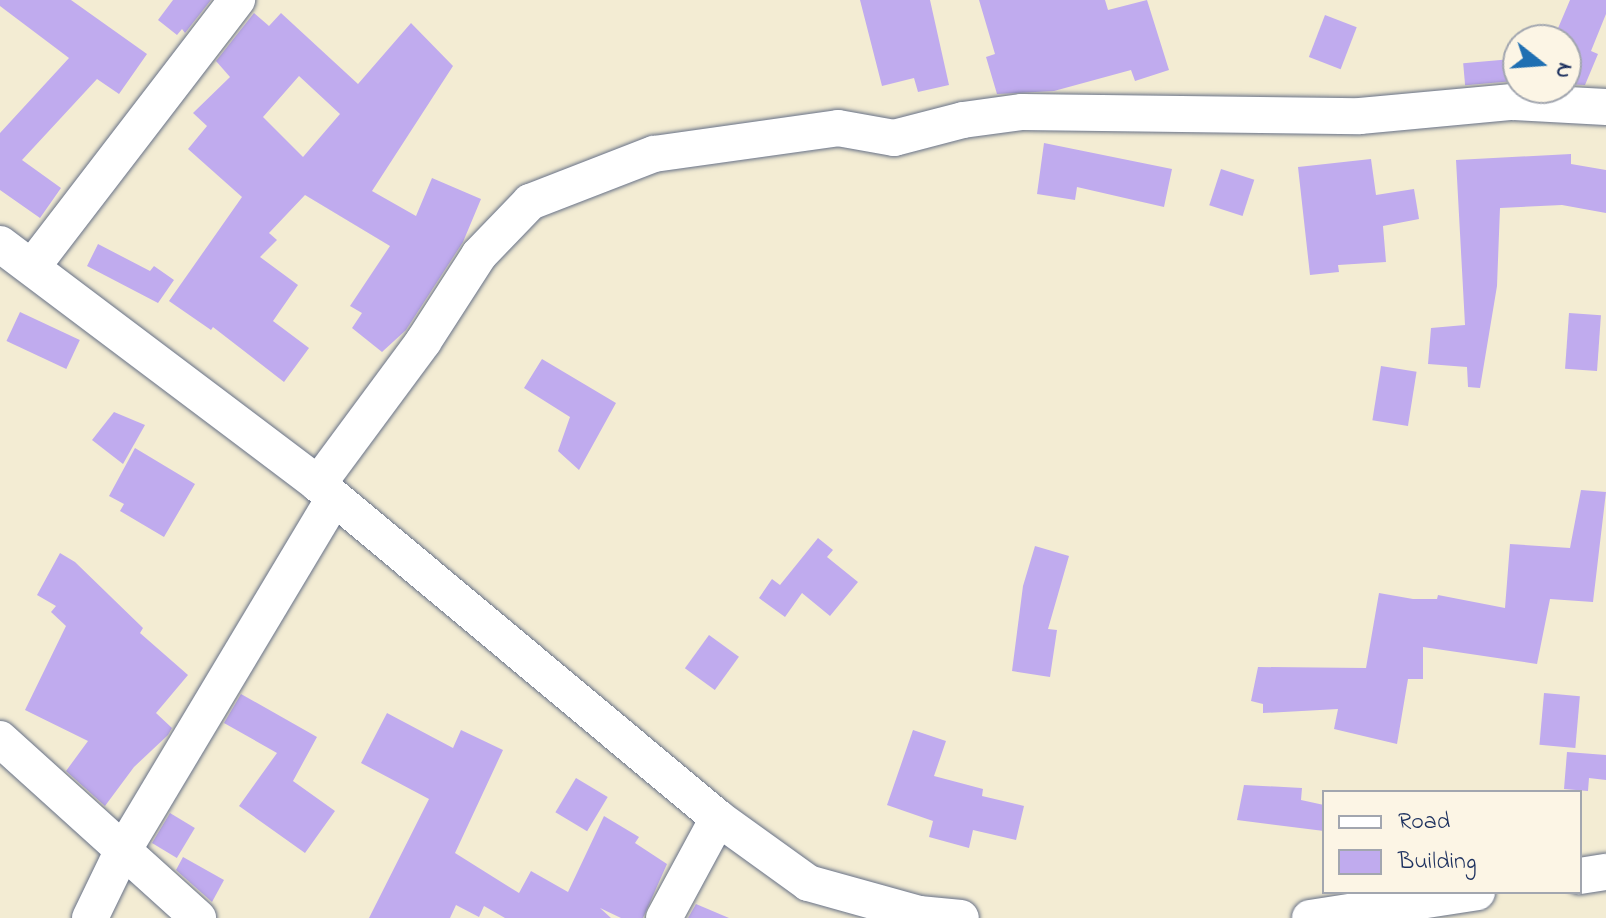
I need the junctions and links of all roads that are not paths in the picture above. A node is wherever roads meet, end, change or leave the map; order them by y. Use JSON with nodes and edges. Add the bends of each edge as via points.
{"nodes":[{"id":1,"x":237,"y":0,"type":"edge"},
{"id":2,"x":1606,"y":107,"type":"edge"},
{"id":3,"x":0,"y":244,"type":"edge"},
{"id":4,"x":32,"y":267,"type":"junction"},
{"id":5,"x":325,"y":492,"type":"junction"},
{"id":6,"x":0,"y":739,"type":"edge"},
{"id":7,"x":718,"y":818,"type":"junction"},
{"id":8,"x":121,"y":854,"type":"junction"},
{"id":9,"x":1606,"y":872,"type":"edge"},
{"id":10,"x":1582,"y":876,"type":"edge"},
{"id":11,"x":1464,"y":894,"type":"edge"},
{"id":12,"x":90,"y":918,"type":"edge"},
{"id":13,"x":198,"y":918,"type":"edge"},
{"id":14,"x":664,"y":918,"type":"edge"},
{"id":15,"x":961,"y":918,"type":"edge"},
{"id":16,"x":1310,"y":918,"type":"edge"}],
"edges":[{"from":1,"to":4,"type":"street"},
{"from":2,"to":5,"type":"street","via":[[1512,102],[1360,116],[1022,112],[894,138],[838,128],[654,154],[530,202],[479,255]]},
{"from":3,"to":4,"type":"street"},
{"from":4,"to":5,"type":"street"},
{"from":5,"to":7,"type":"street"},
{"from":5,"to":8,"type":"street"},
{"from":6,"to":8,"type":"street"},
{"from":7,"to":14,"type":"street"},
{"from":7,"to":15,"type":"street","via":[[808,883],[919,914]]},
{"from":8,"to":12,"type":"street"},
{"from":8,"to":13,"type":"street"},
{"from":9,"to":10,"type":"street"},
{"from":11,"to":16,"type":"street"}]}
